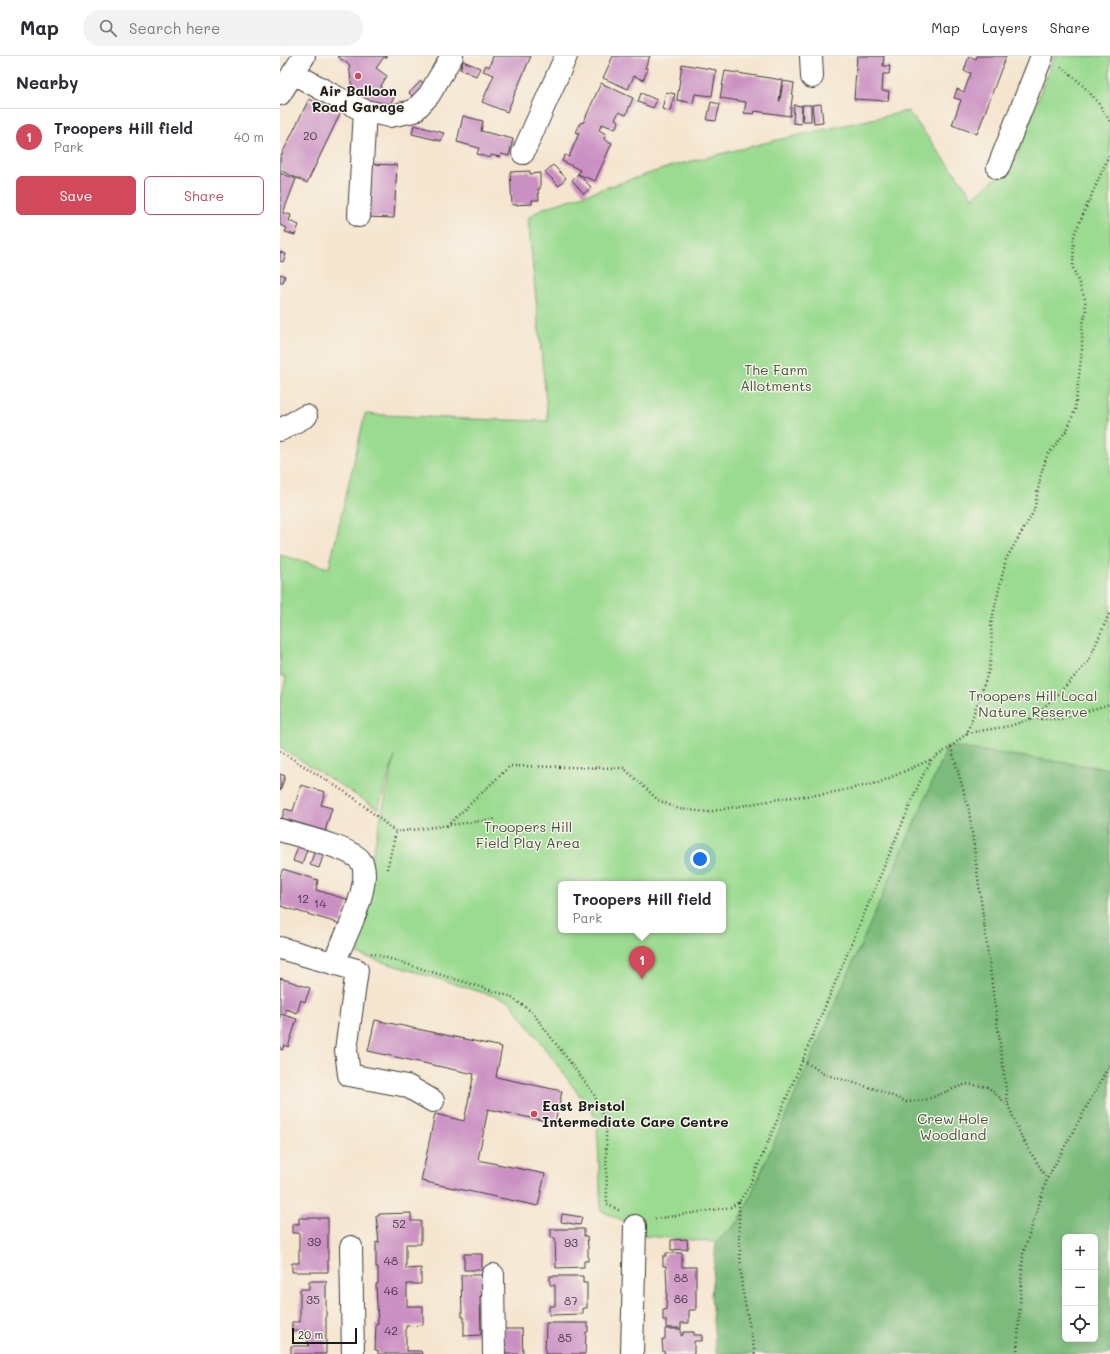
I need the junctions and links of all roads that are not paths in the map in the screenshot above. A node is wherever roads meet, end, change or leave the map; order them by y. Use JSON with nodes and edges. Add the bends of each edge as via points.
{"nodes":[{"id":1,"x":452,"y":56,"type":"edge"},
{"id":2,"x":566,"y":56,"type":"edge"},
{"id":3,"x":1042,"y":56,"type":"edge"},
{"id":4,"x":298,"y":64,"type":"edge"},
{"id":5,"x":280,"y":94,"type":"edge"},
{"id":6,"x":365,"y":111,"type":"junction"},
{"id":7,"x":523,"y":153,"type":"dead end"},
{"id":8,"x":998,"y":168,"type":"dead end"},
{"id":9,"x":359,"y":216,"type":"dead end"},
{"id":10,"x":306,"y":416,"type":"dead end"},
{"id":11,"x":280,"y":430,"type":"edge"},
{"id":12,"x":280,"y":830,"type":"edge"},
{"id":13,"x":280,"y":948,"type":"edge"},
{"id":14,"x":332,"y":963,"type":"junction"},
{"id":15,"x":433,"y":1101,"type":"dead end"},
{"id":16,"x":638,"y":1220,"type":"road end"},
{"id":17,"x":352,"y":1247,"type":"dead end"},
{"id":18,"x":493,"y":1275,"type":"dead end"},
{"id":19,"x":353,"y":1354,"type":"edge"},
{"id":20,"x":494,"y":1354,"type":"edge"},
{"id":21,"x":632,"y":1354,"type":"edge"}],
"edges":[{"from":1,"to":6,"type":"street","via":[[429,95],[414,111],[390,116]]},
{"from":2,"to":7,"type":"street"},
{"from":3,"to":8,"type":"street"},
{"from":4,"to":5,"type":"street"},
{"from":4,"to":6,"type":"street","via":[[336,97]]},
{"from":6,"to":9,"type":"street"},
{"from":10,"to":11,"type":"street"},
{"from":12,"to":14,"type":"street","via":[[348,851],[361,860],[364,869],[362,887],[353,923]]},
{"from":13,"to":14,"type":"street"},
{"from":14,"to":15,"type":"street","via":[[356,970],[346,1050],[350,1075],[407,1086]]},
{"from":16,"to":21,"type":"street"},
{"from":17,"to":19,"type":"street"},
{"from":18,"to":20,"type":"street"}]}
